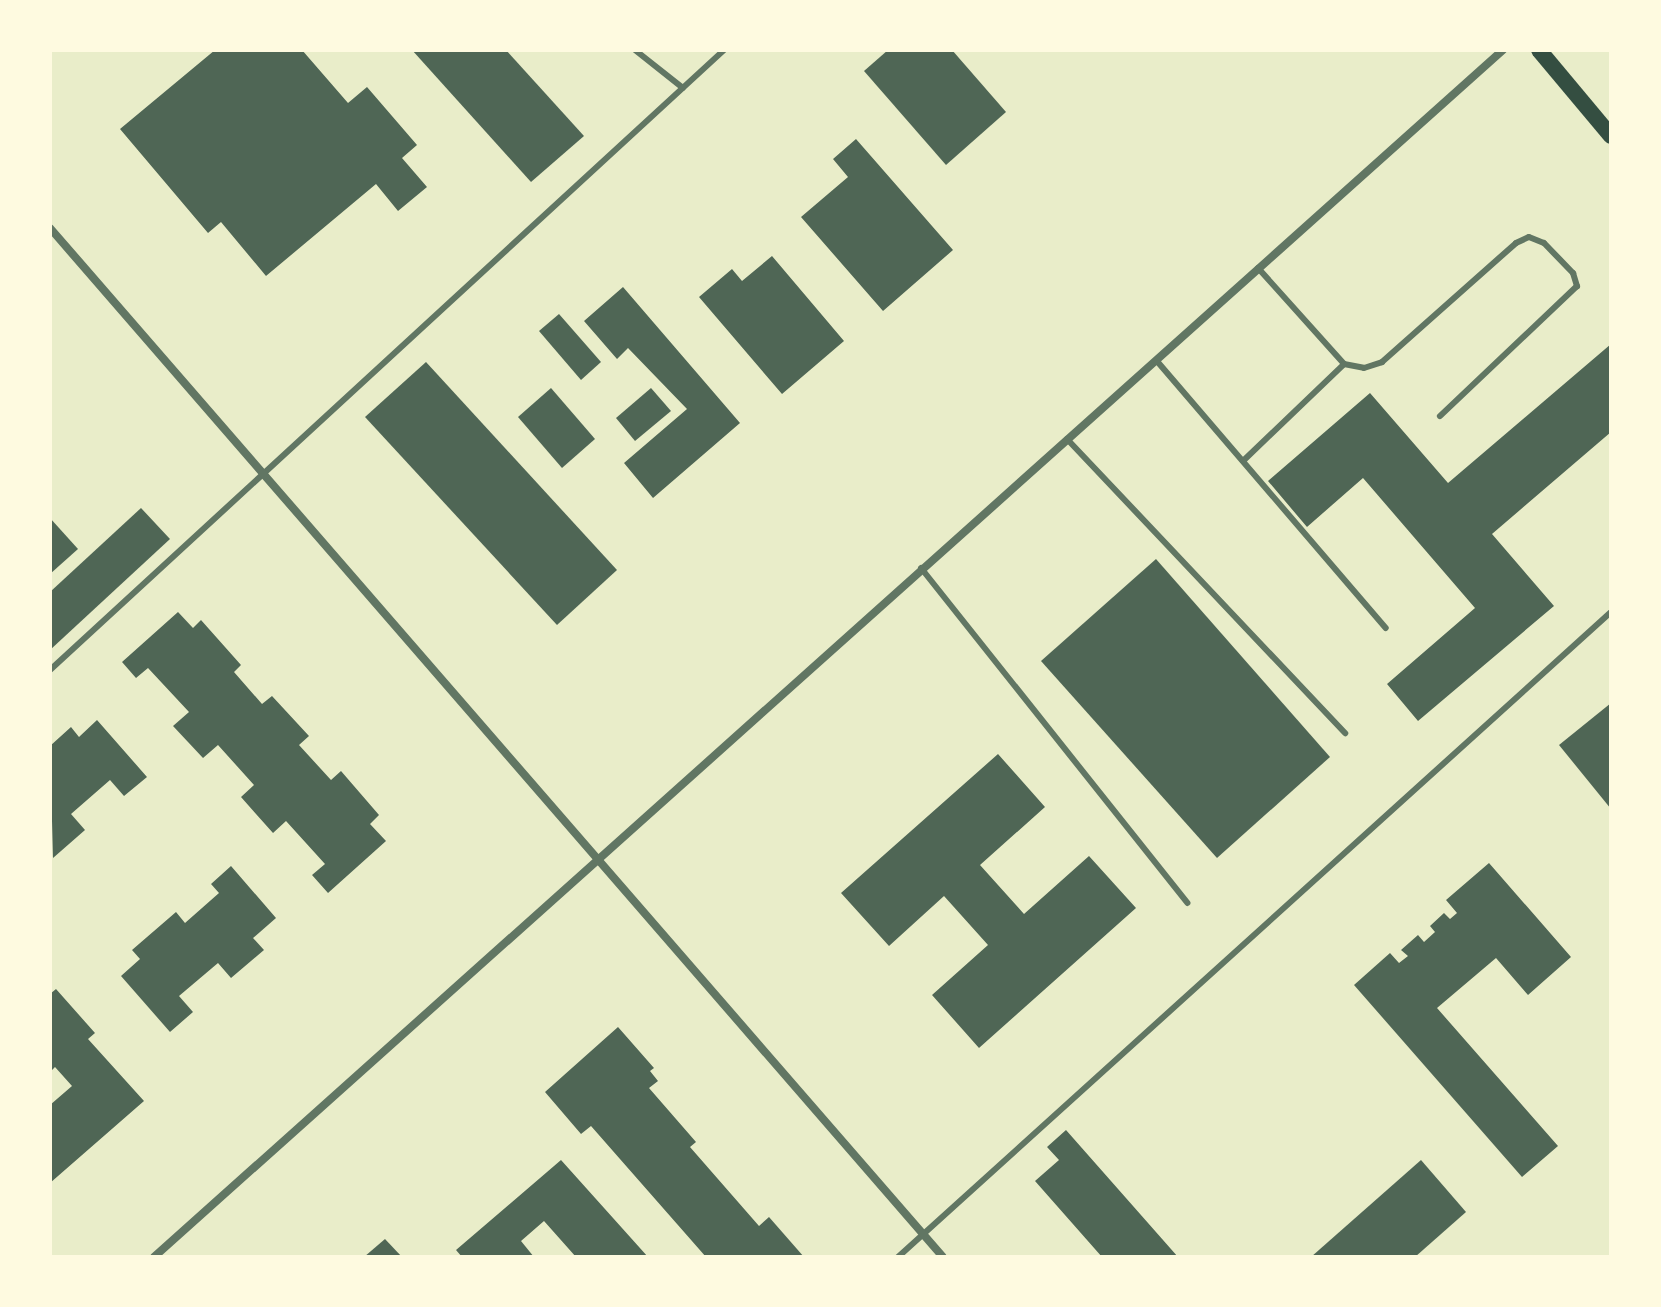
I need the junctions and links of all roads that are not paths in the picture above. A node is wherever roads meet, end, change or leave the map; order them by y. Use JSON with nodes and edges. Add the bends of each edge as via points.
{"nodes":[{"id":1,"x":635,"y":50,"type":"edge"},
{"id":2,"x":724,"y":50,"type":"edge"},
{"id":3,"x":1503,"y":50,"type":"edge"},
{"id":4,"x":1539,"y":50,"type":"edge"},
{"id":5,"x":683,"y":88,"type":"junction"},
{"id":6,"x":1611,"y":136,"type":"edge"},
{"id":7,"x":50,"y":228,"type":"edge"},
{"id":8,"x":1258,"y":268,"type":"junction"},
{"id":9,"x":1156,"y":360,"type":"junction"},
{"id":10,"x":1344,"y":364,"type":"junction"},
{"id":11,"x":1440,"y":416,"type":"dead end"},
{"id":12,"x":1067,"y":439,"type":"junction"},
{"id":13,"x":1243,"y":461,"type":"junction"},
{"id":14,"x":262,"y":472,"type":"junction"},
{"id":15,"x":921,"y":568,"type":"junction"},
{"id":16,"x":1611,"y":612,"type":"edge"},
{"id":17,"x":1386,"y":628,"type":"dead end"},
{"id":18,"x":50,"y":670,"type":"edge"},
{"id":19,"x":1345,"y":733,"type":"dead end"},
{"id":20,"x":595,"y":860,"type":"junction"},
{"id":21,"x":1187,"y":903,"type":"dead end"},
{"id":22,"x":923,"y":1234,"type":"junction"},
{"id":23,"x":154,"y":1257,"type":"edge"},
{"id":24,"x":898,"y":1257,"type":"edge"},
{"id":25,"x":943,"y":1257,"type":"edge"}],
"edges":[{"from":1,"to":5,"type":"lane"},
{"from":2,"to":5,"type":"lane"},
{"from":3,"to":8,"type":"street"},
{"from":4,"to":6,"type":"main road"},
{"from":5,"to":14,"type":"lane"},
{"from":7,"to":14,"type":"street"},
{"from":8,"to":9,"type":"street"},
{"from":8,"to":10,"type":"lane"},
{"from":9,"to":12,"type":"street"},
{"from":9,"to":13,"type":"lane"},
{"from":10,"to":11,"type":"lane","via":[[1364,368],[1382,362],[1516,243],[1529,237],[1544,243],[1573,273],[1577,286]]},
{"from":10,"to":13,"type":"lane"},
{"from":12,"to":15,"type":"street"},
{"from":12,"to":19,"type":"lane"},
{"from":13,"to":17,"type":"lane"},
{"from":14,"to":18,"type":"lane"},
{"from":14,"to":20,"type":"street"},
{"from":15,"to":20,"type":"street"},
{"from":15,"to":21,"type":"lane"},
{"from":16,"to":22,"type":"lane"},
{"from":20,"to":22,"type":"street"},
{"from":20,"to":23,"type":"street"},
{"from":22,"to":24,"type":"lane"},
{"from":22,"to":25,"type":"street"}]}
